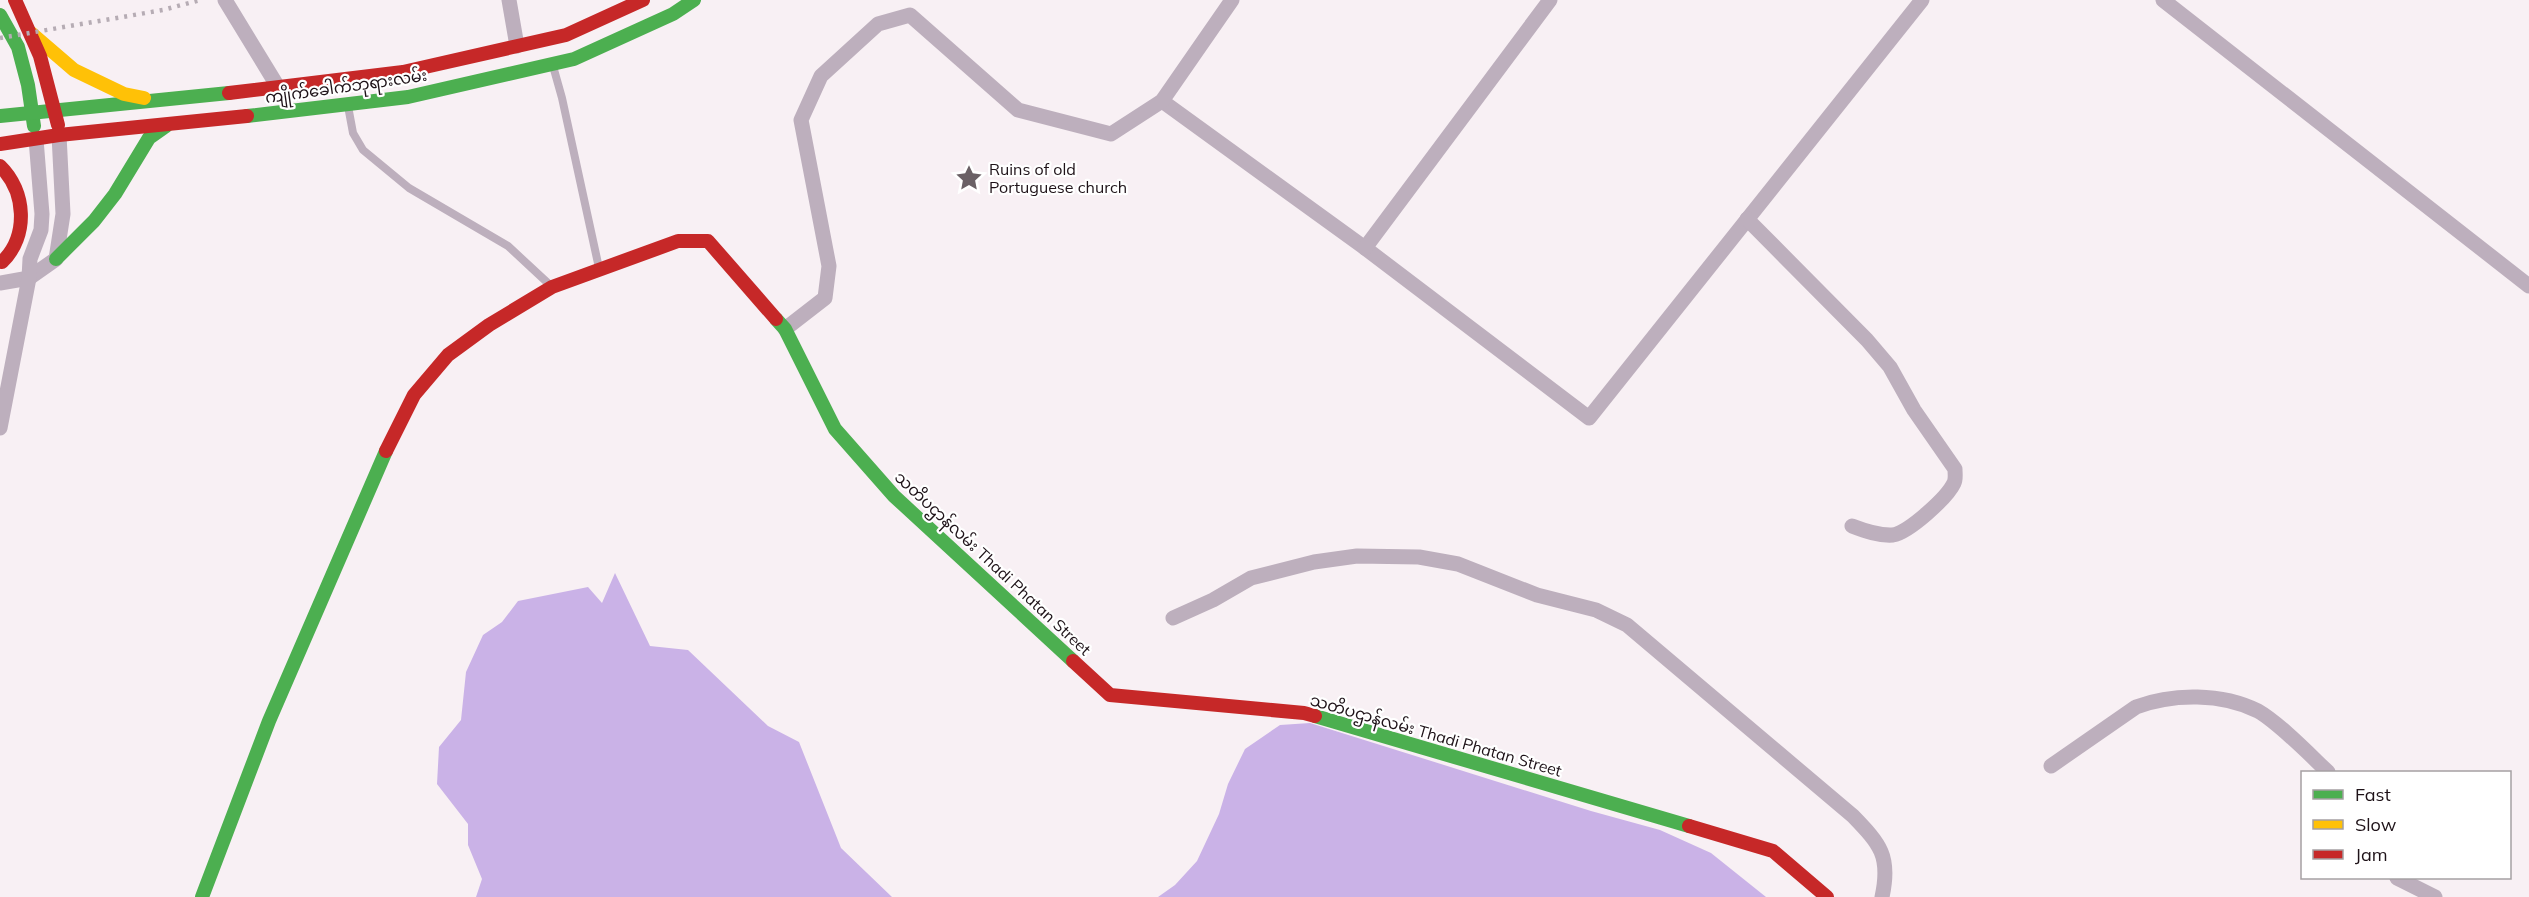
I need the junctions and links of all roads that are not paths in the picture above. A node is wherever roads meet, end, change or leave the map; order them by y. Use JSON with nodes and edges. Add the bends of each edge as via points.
{"nodes":[{"id":1,"x":15,"y":0,"type":"edge"},
{"id":2,"x":225,"y":0,"type":"edge"},
{"id":3,"x":508,"y":0,"type":"edge"},
{"id":4,"x":643,"y":0,"type":"edge"},
{"id":5,"x":694,"y":0,"type":"edge"},
{"id":6,"x":1232,"y":0,"type":"edge"},
{"id":7,"x":1550,"y":0,"type":"edge"},
{"id":8,"x":1922,"y":0,"type":"edge"},
{"id":9,"x":2163,"y":0,"type":"edge"},
{"id":10,"x":0,"y":15,"type":"edge"},
{"id":11,"x":31,"y":33,"type":"junction"},
{"id":12,"x":517,"y":46,"type":"junction"},
{"id":13,"x":553,"y":64,"type":"junction"},
{"id":14,"x":278,"y":87,"type":"junction"},
{"id":15,"x":159,"y":101,"type":"junction"},
{"id":16,"x":1162,"y":101,"type":"junction"},
{"id":17,"x":348,"y":105,"type":"junction"},
{"id":18,"x":56,"y":109,"type":"junction"},
{"id":19,"x":33,"y":112,"type":"junction"},
{"id":20,"x":0,"y":116,"type":"edge"},
{"id":21,"x":166,"y":126,"type":"junction"},
{"id":22,"x":59,"y":135,"type":"junction"},
{"id":23,"x":36,"y":139,"type":"junction"},
{"id":24,"x":0,"y":144,"type":"edge"},
{"id":25,"x":0,"y":166,"type":"edge"},
{"id":26,"x":1747,"y":219,"type":"junction"},
{"id":27,"x":1365,"y":248,"type":"junction"},
{"id":28,"x":30,"y":259,"type":"junction"},
{"id":29,"x":56,"y":259,"type":"junction"},
{"id":30,"x":1,"y":262,"type":"edge"},
{"id":31,"x":599,"y":270,"type":"junction"},
{"id":32,"x":29,"y":278,"type":"junction"},
{"id":33,"x":0,"y":283,"type":"edge"},
{"id":34,"x":552,"y":286,"type":"junction"},
{"id":35,"x":2529,"y":286,"type":"edge"},
{"id":36,"x":785,"y":329,"type":"junction"},
{"id":37,"x":0,"y":428,"type":"edge"},
{"id":38,"x":1852,"y":526,"type":"dead end"},
{"id":39,"x":1173,"y":618,"type":"dead end"},
{"id":40,"x":2051,"y":766,"type":"dead end"},
{"id":41,"x":2327,"y":771,"type":"edge"},
{"id":42,"x":2399,"y":879,"type":"edge"},
{"id":43,"x":202,"y":897,"type":"edge"},
{"id":44,"x":1827,"y":897,"type":"edge"},
{"id":45,"x":1882,"y":897,"type":"edge"},
{"id":46,"x":2435,"y":897,"type":"edge"}],
"edges":[{"from":1,"to":11,"type":"street"},
{"from":2,"to":14,"type":"street"},
{"from":3,"to":12,"type":"street"},
{"from":4,"to":12,"type":"street","name":"ကျိုက်ခေါက်ဘုရားလမ်း","via":[[566,35]]},
{"from":5,"to":13,"type":"street","name":"ကျိုက်ခေါက်ဘုရားလမ်း","via":[[604,46]]},
{"from":6,"to":16,"type":"street"},
{"from":7,"to":27,"type":"street"},
{"from":8,"to":26,"type":"street"},
{"from":9,"to":35,"type":"street"},
{"from":10,"to":19,"type":"street","via":[[18,47]]},
{"from":11,"to":15,"type":"street","via":[[74,70],[124,94]]},
{"from":11,"to":18,"type":"street"},
{"from":12,"to":14,"type":"street","name":"ကျိုက်ခေါက်ဘုရားလမ်း","via":[[403,72]]},
{"from":13,"to":17,"type":"street","name":"ကျိုက်ခေါက်ဘုရားလမ်း","via":[[408,97]]},
{"from":13,"to":31,"type":"lane"},
{"from":14,"to":15,"type":"street","name":"ကျိုက်ခေါက်ဘုရားလမ်း"},
{"from":15,"to":18,"type":"street","name":"ကျိုက်ခေါက်ဘုရားလမ်း"},
{"from":16,"to":27,"type":"street"},
{"from":16,"to":36,"type":"street","via":[[1111,134],[1018,110],[910,15],[878,24],[821,76],[801,120],[829,266],[825,298]]},
{"from":17,"to":21,"type":"street","name":"ကျိုက်ခေါက်ဘုရားလမ်း"},
{"from":17,"to":34,"type":"lane","via":[[353,133],[363,150],[409,188],[508,246]]},
{"from":18,"to":19,"type":"street","name":"ကျိုက်ခေါက်ဘုရားလမ်း"},
{"from":18,"to":22,"type":"street"},
{"from":19,"to":20,"type":"street","name":"ကျိုက်ခေါက်ဘုရားလမ်း"},
{"from":19,"to":23,"type":"street"},
{"from":21,"to":22,"type":"street","name":"ကျိုက်ခေါက်ဘုရားလမ်း"},
{"from":21,"to":29,"type":"street","via":[[149,138],[115,194]]},
{"from":22,"to":23,"type":"street","name":"ကျိုက်ခေါက်ဘုရားလမ်း"},
{"from":22,"to":29,"type":"street","via":[[63,204]]},
{"from":23,"to":24,"type":"street","name":"ကျိုက်ခေါက်ဘုရားလမ်း"},
{"from":23,"to":28,"type":"street","via":[[42,214],[41,230]]},
{"from":25,"to":30,"type":"street","via":[[15,183],[21,215],[14,250]]},
{"from":26,"to":27,"type":"street","via":[[1589,418]]},
{"from":26,"to":38,"type":"street","via":[[1890,367],[1955,469],[1956,481],[1947,494],[1895,535],[1875,534]]},
{"from":28,"to":30,"type":"street"},
{"from":28,"to":32,"type":"street"},
{"from":29,"to":32,"type":"street"},
{"from":31,"to":34,"type":"street","name":"သတိပဌာန်လမ်း Thadi Phatan Street"},
{"from":31,"to":36,"type":"street","name":"သတိပဌာန်လမ်း Thadi Phatan Street","via":[[678,241],[708,241]]},
{"from":32,"to":33,"type":"street"},
{"from":32,"to":37,"type":"street"},
{"from":34,"to":43,"type":"street","name":"သတိပဌာန်လမ်း Thadi Phatan Street","via":[[448,355],[414,395],[269,721]]},
{"from":36,"to":44,"type":"street","name":"သတိပဌာန်လမ်း Thadi Phatan Street","via":[[835,429],[894,496],[1110,695],[1304,713],[1773,850]]},
{"from":39,"to":45,"type":"street","via":[[1251,578],[1357,556],[1443,560],[1537,595],[1596,610],[1627,625],[1853,816],[1877,842],[1885,858]]},
{"from":40,"to":41,"type":"street","via":[[2136,707],[2151,701],[2212,697],[2258,712]]},
{"from":42,"to":46,"type":"street"}]}
